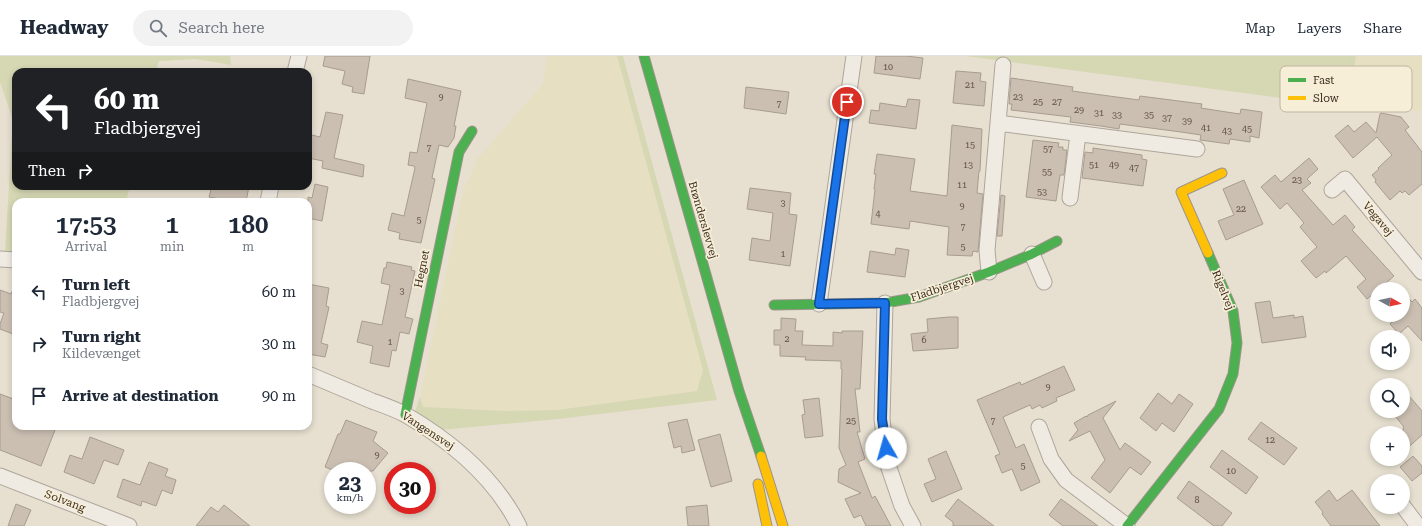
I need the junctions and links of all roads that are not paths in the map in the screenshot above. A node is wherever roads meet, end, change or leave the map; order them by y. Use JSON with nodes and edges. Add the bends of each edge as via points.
{"nodes":[{"id":1,"x":299,"y":56,"type":"edge"},
{"id":2,"x":644,"y":56,"type":"edge"},
{"id":3,"x":854,"y":56,"type":"edge"},
{"id":4,"x":1003,"y":65,"type":"dead end"},
{"id":5,"x":296,"y":68,"type":"edge"},
{"id":6,"x":998,"y":123,"type":"junction"},
{"id":7,"x":472,"y":131,"type":"dead end"},
{"id":8,"x":1078,"y":134,"type":"junction"},
{"id":9,"x":1197,"y":149,"type":"dead end"},
{"id":10,"x":1222,"y":173,"type":"dead end"},
{"id":11,"x":1332,"y":190,"type":"dead end"},
{"id":12,"x":1070,"y":198,"type":"dead end"},
{"id":13,"x":1057,"y":241,"type":"dead end"},
{"id":14,"x":1032,"y":254,"type":"junction"},
{"id":15,"x":0,"y":259,"type":"edge"},
{"id":16,"x":12,"y":260,"type":"edge"},
{"id":17,"x":989,"y":272,"type":"junction"},
{"id":18,"x":1422,"y":272,"type":"edge"},
{"id":19,"x":1044,"y":282,"type":"dead end"},
{"id":20,"x":885,"y":303,"type":"junction"},
{"id":21,"x":819,"y":304,"type":"junction"},
{"id":22,"x":774,"y":305,"type":"dead end"},
{"id":23,"x":312,"y":376,"type":"edge"},
{"id":24,"x":739,"y":391,"type":"junction"},
{"id":25,"x":405,"y":415,"type":"junction"},
{"id":26,"x":1039,"y":427,"type":"dead end"},
{"id":27,"x":753,"y":459,"type":"dead end"},
{"id":28,"x":756,"y":474,"type":"dead end"},
{"id":29,"x":0,"y":476,"type":"edge"},
{"id":30,"x":1409,"y":514,"type":"edge"},
{"id":31,"x":129,"y":526,"type":"edge"},
{"id":32,"x":519,"y":526,"type":"edge"},
{"id":33,"x":767,"y":526,"type":"edge"},
{"id":34,"x":783,"y":526,"type":"edge"},
{"id":35,"x":913,"y":526,"type":"edge"},
{"id":36,"x":1127,"y":526,"type":"edge"},
{"id":37,"x":1418,"y":526,"type":"edge"}],
"edges":[{"from":1,"to":5,"type":"street"},
{"from":2,"to":24,"type":"street","name":"Brønderslevvej"},
{"from":3,"to":21,"type":"street"},
{"from":4,"to":6,"type":"street"},
{"from":6,"to":8,"type":"street"},
{"from":6,"to":17,"type":"street","via":[[987,250]]},
{"from":7,"to":25,"type":"street","name":"Hegnet","via":[[458,152]]},
{"from":8,"to":9,"type":"street"},
{"from":8,"to":12,"type":"street"},
{"from":10,"to":36,"type":"street","name":"Rigelvej","via":[[1181,192],[1233,311],[1237,343],[1234,374],[1219,409]]},
{"from":11,"to":18,"type":"street","name":"Vegavej","via":[[1344,179]]},
{"from":13,"to":14,"type":"street","name":"Fladbjergvej"},
{"from":14,"to":17,"type":"street","name":"Fladbjergvej"},
{"from":14,"to":19,"type":"street"},
{"from":15,"to":16,"type":"street"},
{"from":17,"to":20,"type":"street","name":"Fladbjergvej","via":[[919,297]]},
{"from":20,"to":21,"type":"street","name":"Fladbjergvej"},
{"from":20,"to":35,"type":"street","via":[[882,419],[887,462],[902,506]]},
{"from":21,"to":22,"type":"street","name":"Fladbjergvej"},
{"from":23,"to":25,"type":"street","name":"Vangensvej"},
{"from":24,"to":27,"type":"street","name":"Brønderslevvej"},
{"from":24,"to":34,"type":"street","name":"Brønderslevvej"},
{"from":25,"to":32,"type":"street","name":"Vangensvej","via":[[446,441],[469,460],[492,484]]},
{"from":26,"to":36,"type":"street","name":"Rigelvej","via":[[1051,459],[1066,480]]},
{"from":28,"to":33,"type":"street"},
{"from":29,"to":31,"type":"street","name":"Solvang"},
{"from":30,"to":37,"type":"street"}]}
